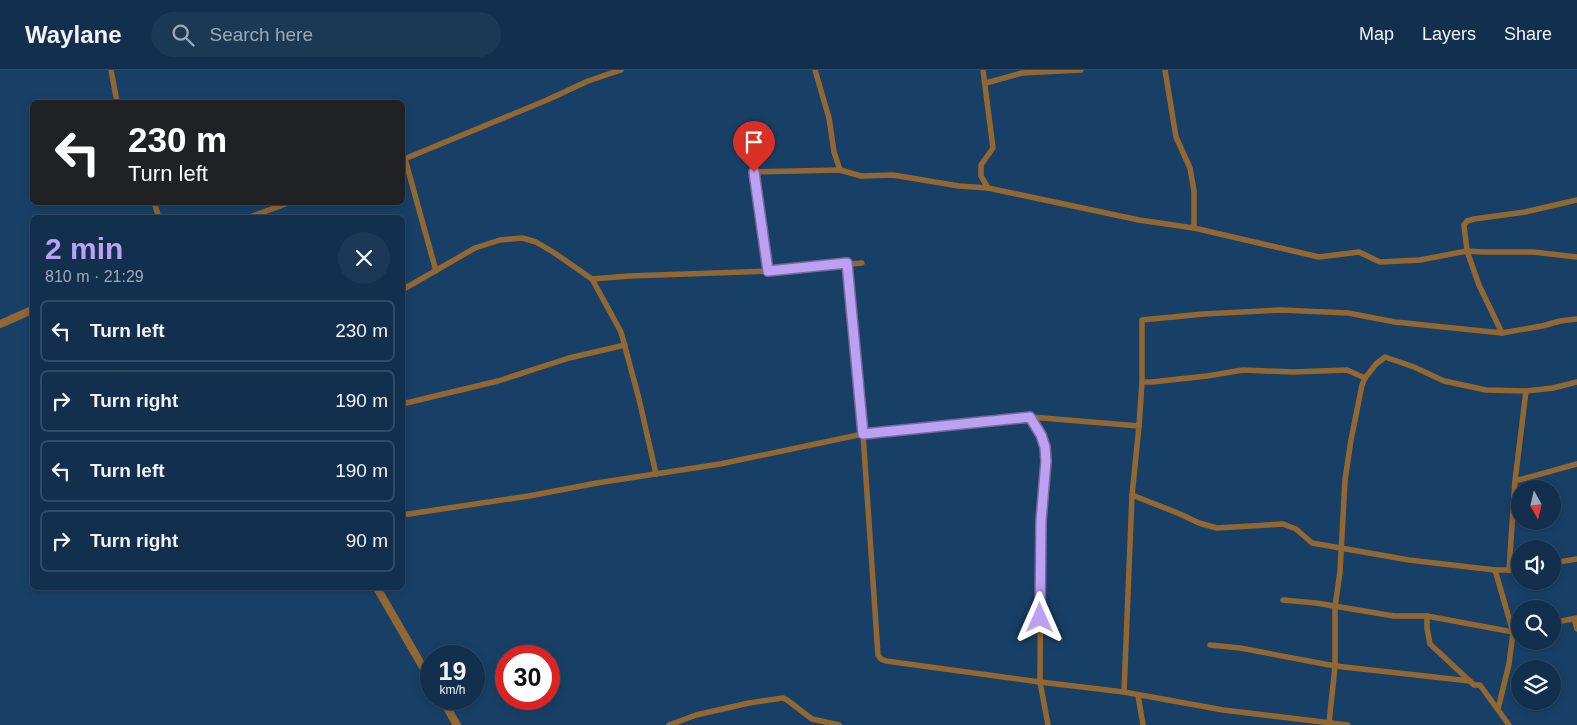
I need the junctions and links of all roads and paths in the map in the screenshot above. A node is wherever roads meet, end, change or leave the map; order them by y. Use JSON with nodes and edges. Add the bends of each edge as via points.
{"nodes":[{"id":1,"x":111,"y":70,"type":"edge"},
{"id":2,"x":621,"y":70,"type":"edge"},
{"id":3,"x":815,"y":70,"type":"edge"},
{"id":4,"x":983,"y":70,"type":"edge"},
{"id":5,"x":1081,"y":70,"type":"edge"},
{"id":6,"x":1165,"y":70,"type":"edge"},
{"id":7,"x":601,"y":73,"type":"edge"},
{"id":8,"x":986,"y":83,"type":"junction"},
{"id":9,"x":117,"y":100,"type":"edge"},
{"id":10,"x":405,"y":159,"type":"edge"},
{"id":11,"x":405,"y":162,"type":"edge"},
{"id":12,"x":840,"y":170,"type":"junction"},
{"id":13,"x":988,"y":188,"type":"junction"},
{"id":14,"x":1577,"y":200,"type":"edge"},
{"id":15,"x":283,"y":205,"type":"edge"},
{"id":16,"x":255,"y":215,"type":"edge"},
{"id":17,"x":1194,"y":228,"type":"junction"},
{"id":18,"x":1467,"y":251,"type":"junction"},
{"id":19,"x":1577,"y":256,"type":"edge"},
{"id":20,"x":862,"y":262,"type":"dead end"},
{"id":21,"x":847,"y":263,"type":"junction"},
{"id":22,"x":436,"y":271,"type":"junction"},
{"id":23,"x":768,"y":271,"type":"junction"},
{"id":24,"x":592,"y":279,"type":"junction"},
{"id":25,"x":405,"y":288,"type":"edge"},
{"id":26,"x":30,"y":311,"type":"edge"},
{"id":27,"x":1577,"y":320,"type":"edge"},
{"id":28,"x":0,"y":324,"type":"edge"},
{"id":29,"x":1502,"y":333,"type":"junction"},
{"id":30,"x":625,"y":345,"type":"junction"},
{"id":31,"x":1365,"y":378,"type":"junction"},
{"id":32,"x":1142,"y":382,"type":"junction"},
{"id":33,"x":1577,"y":382,"type":"edge"},
{"id":34,"x":1526,"y":392,"type":"junction"},
{"id":35,"x":405,"y":403,"type":"edge"},
{"id":36,"x":1030,"y":417,"type":"junction"},
{"id":37,"x":1139,"y":426,"type":"junction"},
{"id":38,"x":863,"y":434,"type":"junction"},
{"id":39,"x":1577,"y":464,"type":"edge"},
{"id":40,"x":656,"y":474,"type":"junction"},
{"id":41,"x":1515,"y":480,"type":"edge"},
{"id":42,"x":1519,"y":480,"type":"edge"},
{"id":43,"x":1132,"y":495,"type":"junction"},
{"id":44,"x":405,"y":515,"type":"edge"},
{"id":45,"x":1512,"y":530,"type":"edge"},
{"id":46,"x":1341,"y":547,"type":"junction"},
{"id":47,"x":1577,"y":559,"type":"edge"},
{"id":48,"x":1561,"y":562,"type":"edge"},
{"id":49,"x":1495,"y":570,"type":"junction"},
{"id":50,"x":1509,"y":570,"type":"joint"},
{"id":51,"x":378,"y":590,"type":"edge"},
{"id":52,"x":1283,"y":600,"type":"dead end"},
{"id":53,"x":1335,"y":607,"type":"junction"},
{"id":54,"x":1427,"y":616,"type":"junction"},
{"id":55,"x":1575,"y":618,"type":"edge"},
{"id":56,"x":1561,"y":621,"type":"edge"},
{"id":57,"x":1511,"y":625,"type":"edge"},
{"id":58,"x":1577,"y":629,"type":"edge"},
{"id":59,"x":1511,"y":632,"type":"edge"},
{"id":60,"x":1210,"y":645,"type":"dead end"},
{"id":61,"x":1511,"y":648,"type":"edge"},
{"id":62,"x":420,"y":662,"type":"edge"},
{"id":63,"x":1335,"y":666,"type":"junction"},
{"id":64,"x":1470,"y":681,"type":"junction"},
{"id":65,"x":1040,"y":682,"type":"junction"},
{"id":66,"x":1124,"y":692,"type":"junction"},
{"id":67,"x":1138,"y":695,"type":"junction"},
{"id":68,"x":1498,"y":709,"type":"junction"},
{"id":69,"x":448,"y":710,"type":"edge"},
{"id":70,"x":813,"y":722,"type":"edge"},
{"id":71,"x":1329,"y":722,"type":"junction"},
{"id":72,"x":1312,"y":723,"type":"edge"},
{"id":73,"x":457,"y":725,"type":"edge"},
{"id":74,"x":669,"y":725,"type":"edge"},
{"id":75,"x":838,"y":725,"type":"edge"},
{"id":76,"x":1048,"y":725,"type":"edge"},
{"id":77,"x":1143,"y":725,"type":"edge"},
{"id":78,"x":1348,"y":725,"type":"edge"},
{"id":79,"x":1509,"y":725,"type":"edge"}],
"edges":[{"from":1,"to":9,"type":"street"},
{"from":2,"to":7,"type":"street"},
{"from":3,"to":12,"type":"street"},
{"from":4,"to":8,"type":"street"},
{"from":5,"to":8,"type":"street","via":[[1022,74]]},
{"from":6,"to":17,"type":"street","via":[[1176,137],[1190,168]]},
{"from":7,"to":10,"type":"street"},
{"from":8,"to":13,"type":"street","via":[[993,148],[980,165],[981,176]]},
{"from":11,"to":22,"type":"street"},
{"from":12,"to":13,"type":"street","via":[[861,176],[893,175]]},
{"from":12,"to":23,"type":"street","via":[[754,172]]},
{"from":13,"to":17,"type":"street","via":[[1139,220]]},
{"from":14,"to":18,"type":"street","via":[[1467,221],[1464,225]]},
{"from":15,"to":16,"type":"street"},
{"from":17,"to":18,"type":"street","via":[[1318,257],[1359,252],[1380,262],[1420,260]]},
{"from":18,"to":19,"type":"street"},
{"from":18,"to":29,"type":"street"},
{"from":20,"to":21,"type":"street"},
{"from":21,"to":23,"type":"street"},
{"from":21,"to":38,"type":"street"},
{"from":22,"to":24,"type":"street","via":[[475,248],[500,240],[522,238],[536,242]]},
{"from":22,"to":25,"type":"street"},
{"from":23,"to":24,"type":"street"},
{"from":24,"to":30,"type":"street"},
{"from":26,"to":28,"type":"street"},
{"from":27,"to":29,"type":"street"},
{"from":29,"to":32,"type":"street","via":[[1395,322],[1348,313],[1281,310],[1142,320]]},
{"from":30,"to":35,"type":"street"},
{"from":30,"to":40,"type":"street"},
{"from":31,"to":32,"type":"street","via":[[1347,370],[1243,370]]},
{"from":31,"to":34,"type":"street","via":[[1385,357],[1444,381],[1486,390]]},
{"from":31,"to":46,"type":"street","via":[[1348,460]]},
{"from":32,"to":37,"type":"street"},
{"from":33,"to":34,"type":"street"},
{"from":34,"to":41,"type":"street"},
{"from":36,"to":37,"type":"street"},
{"from":36,"to":38,"type":"street"},
{"from":36,"to":65,"type":"street","via":[[1041,435],[1046,461],[1041,521]]},
{"from":37,"to":43,"type":"street"},
{"from":38,"to":40,"type":"street"},
{"from":38,"to":65,"type":"street","via":[[878,655],[886,661]]},
{"from":39,"to":42,"type":"street"},
{"from":40,"to":44,"type":"street"},
{"from":43,"to":46,"type":"street","via":[[1217,528],[1283,524],[1296,529],[1312,543]]},
{"from":43,"to":66,"type":"street"},
{"from":45,"to":50,"type":"street"},
{"from":46,"to":49,"type":"street","via":[[1409,560]]},
{"from":46,"to":53,"type":"street"},
{"from":47,"to":48,"type":"street"},
{"from":49,"to":50,"type":"street"},
{"from":49,"to":57,"type":"street"},
{"from":51,"to":62,"type":"street"},
{"from":52,"to":53,"type":"street"},
{"from":53,"to":54,"type":"street","via":[[1394,616]]},
{"from":53,"to":63,"type":"street"},
{"from":54,"to":59,"type":"street"},
{"from":54,"to":64,"type":"street","via":[[1430,644]]},
{"from":55,"to":56,"type":"street"},
{"from":55,"to":58,"type":"street"},
{"from":60,"to":63,"type":"street"},
{"from":61,"to":68,"type":"street"},
{"from":63,"to":64,"type":"street"},
{"from":63,"to":71,"type":"street"},
{"from":64,"to":68,"type":"street","via":[[1480,685]]},
{"from":65,"to":66,"type":"street"},
{"from":65,"to":76,"type":"street"},
{"from":66,"to":67,"type":"street"},
{"from":67,"to":72,"type":"street"},
{"from":67,"to":77,"type":"street"},
{"from":68,"to":79,"type":"street"},
{"from":69,"to":73,"type":"street"},
{"from":70,"to":74,"type":"street","via":[[787,700],[776,699],[696,715]]},
{"from":70,"to":75,"type":"street"},
{"from":71,"to":72,"type":"street"},
{"from":71,"to":78,"type":"street"}]}
